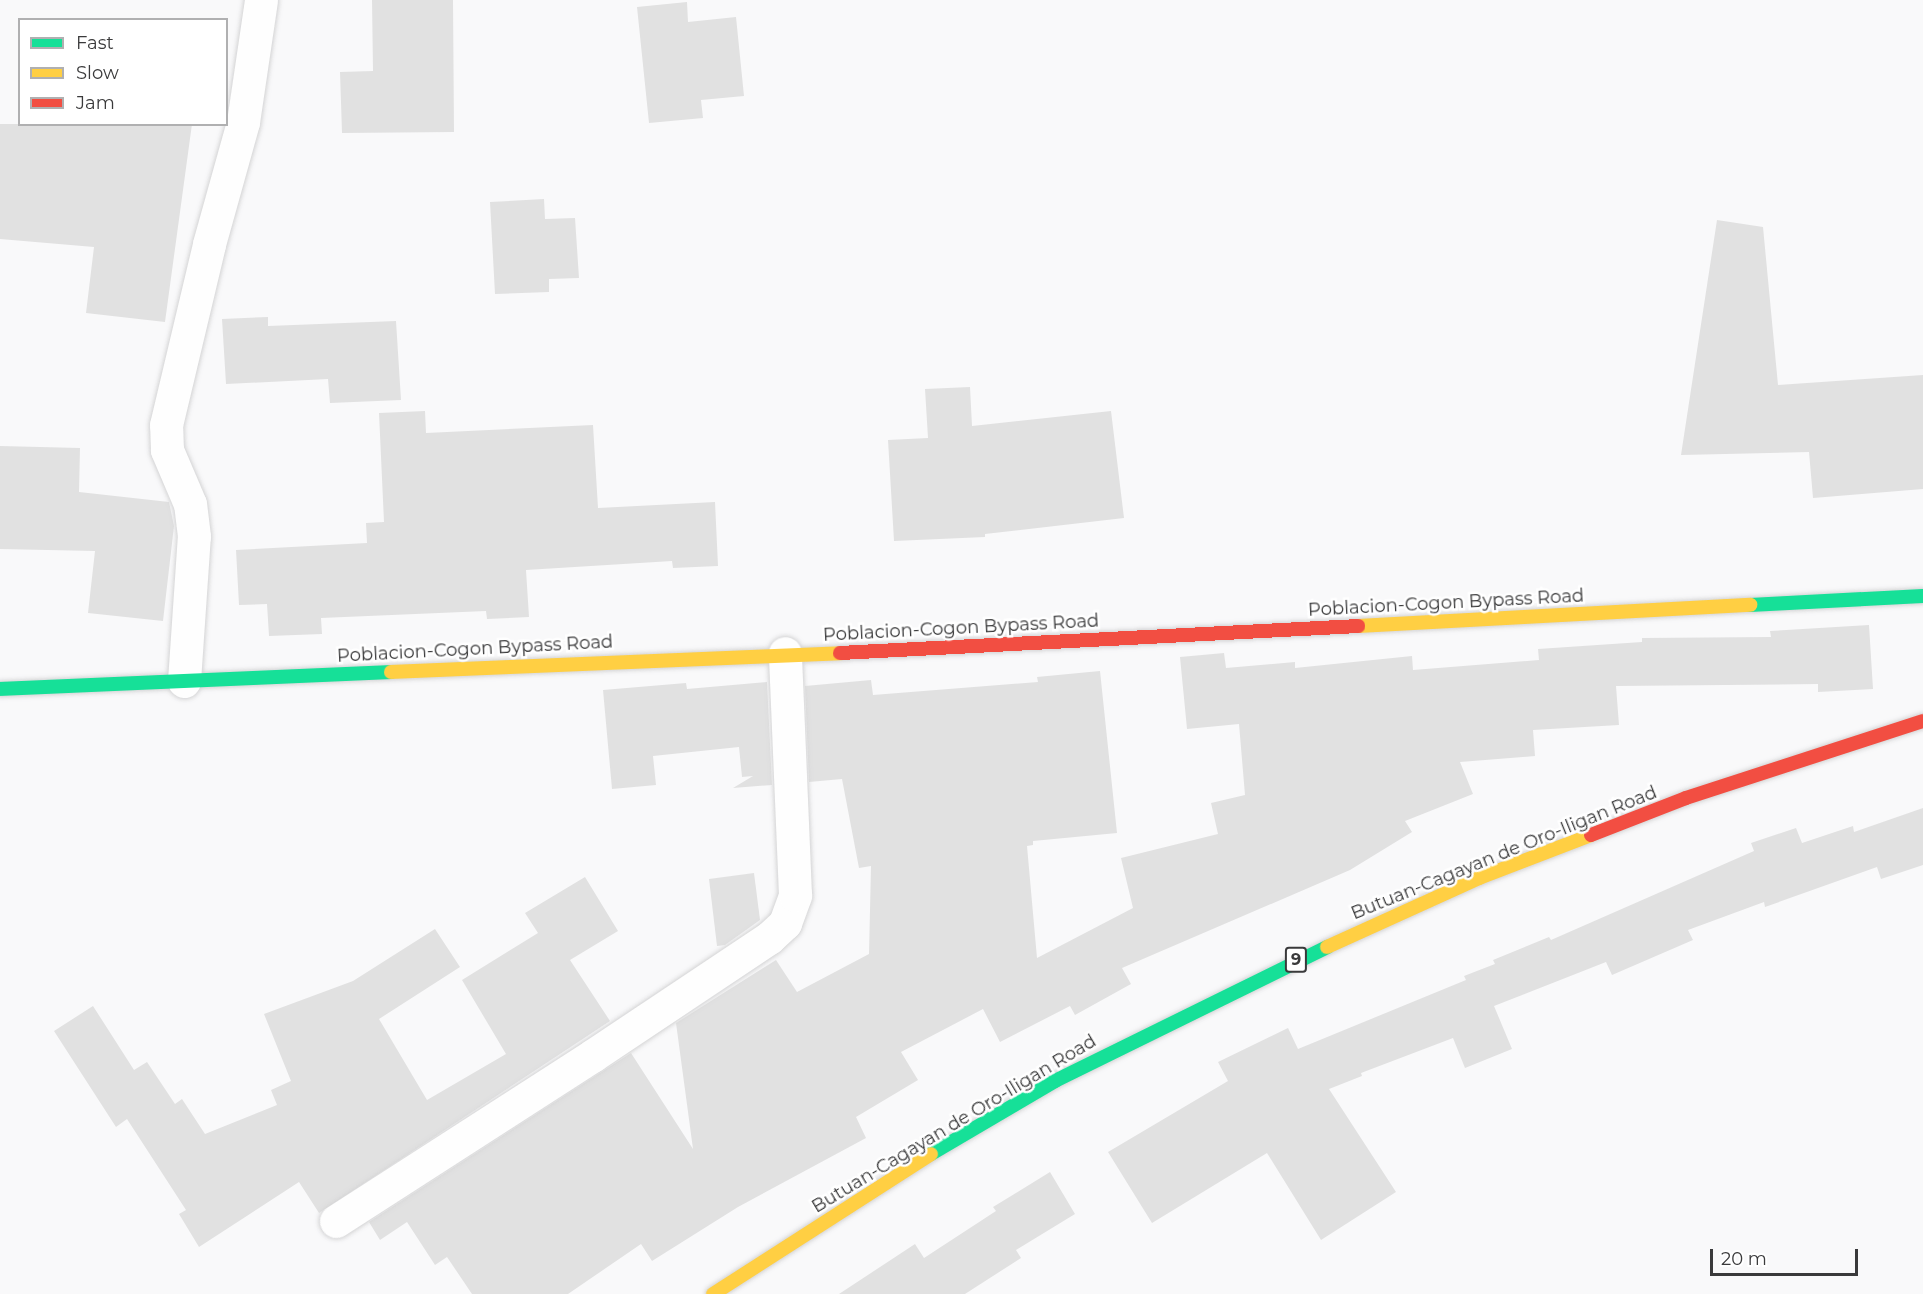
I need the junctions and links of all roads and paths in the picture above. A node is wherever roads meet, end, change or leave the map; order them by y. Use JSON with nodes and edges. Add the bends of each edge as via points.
{"nodes":[{"id":1,"x":261,"y":0,"type":"edge"},
{"id":2,"x":1923,"y":596,"type":"edge"},
{"id":3,"x":785,"y":653,"type":"junction"},
{"id":4,"x":184,"y":681,"type":"junction"},
{"id":5,"x":0,"y":689,"type":"edge"},
{"id":6,"x":1923,"y":721,"type":"edge"},
{"id":7,"x":336,"y":1221,"type":"dead end"},
{"id":8,"x":713,"y":1294,"type":"edge"}],
"edges":[{"from":1,"to":4,"type":"street","via":[[243,122],[166,425],[167,450],[190,504],[194,536]]},
{"from":2,"to":3,"type":"main road","name":"Poblacion-Cogon Bypass Road","via":[[948,648]]},
{"from":3,"to":4,"type":"main road","name":"Poblacion-Cogon Bypass Road"},
{"from":3,"to":7,"type":"street","via":[[795,882],[792,910],[785,923],[770,938],[612,1043]]},
{"from":4,"to":5,"type":"main road","name":"Poblacion-Cogon Bypass Road"},
{"from":6,"to":8,"type":"main road","name":"Butuan-Cagayan de Oro-Iligan Road","number":"9","via":[[1686,798],[1479,878],[1256,979],[1055,1081],[899,1174]]}]}
